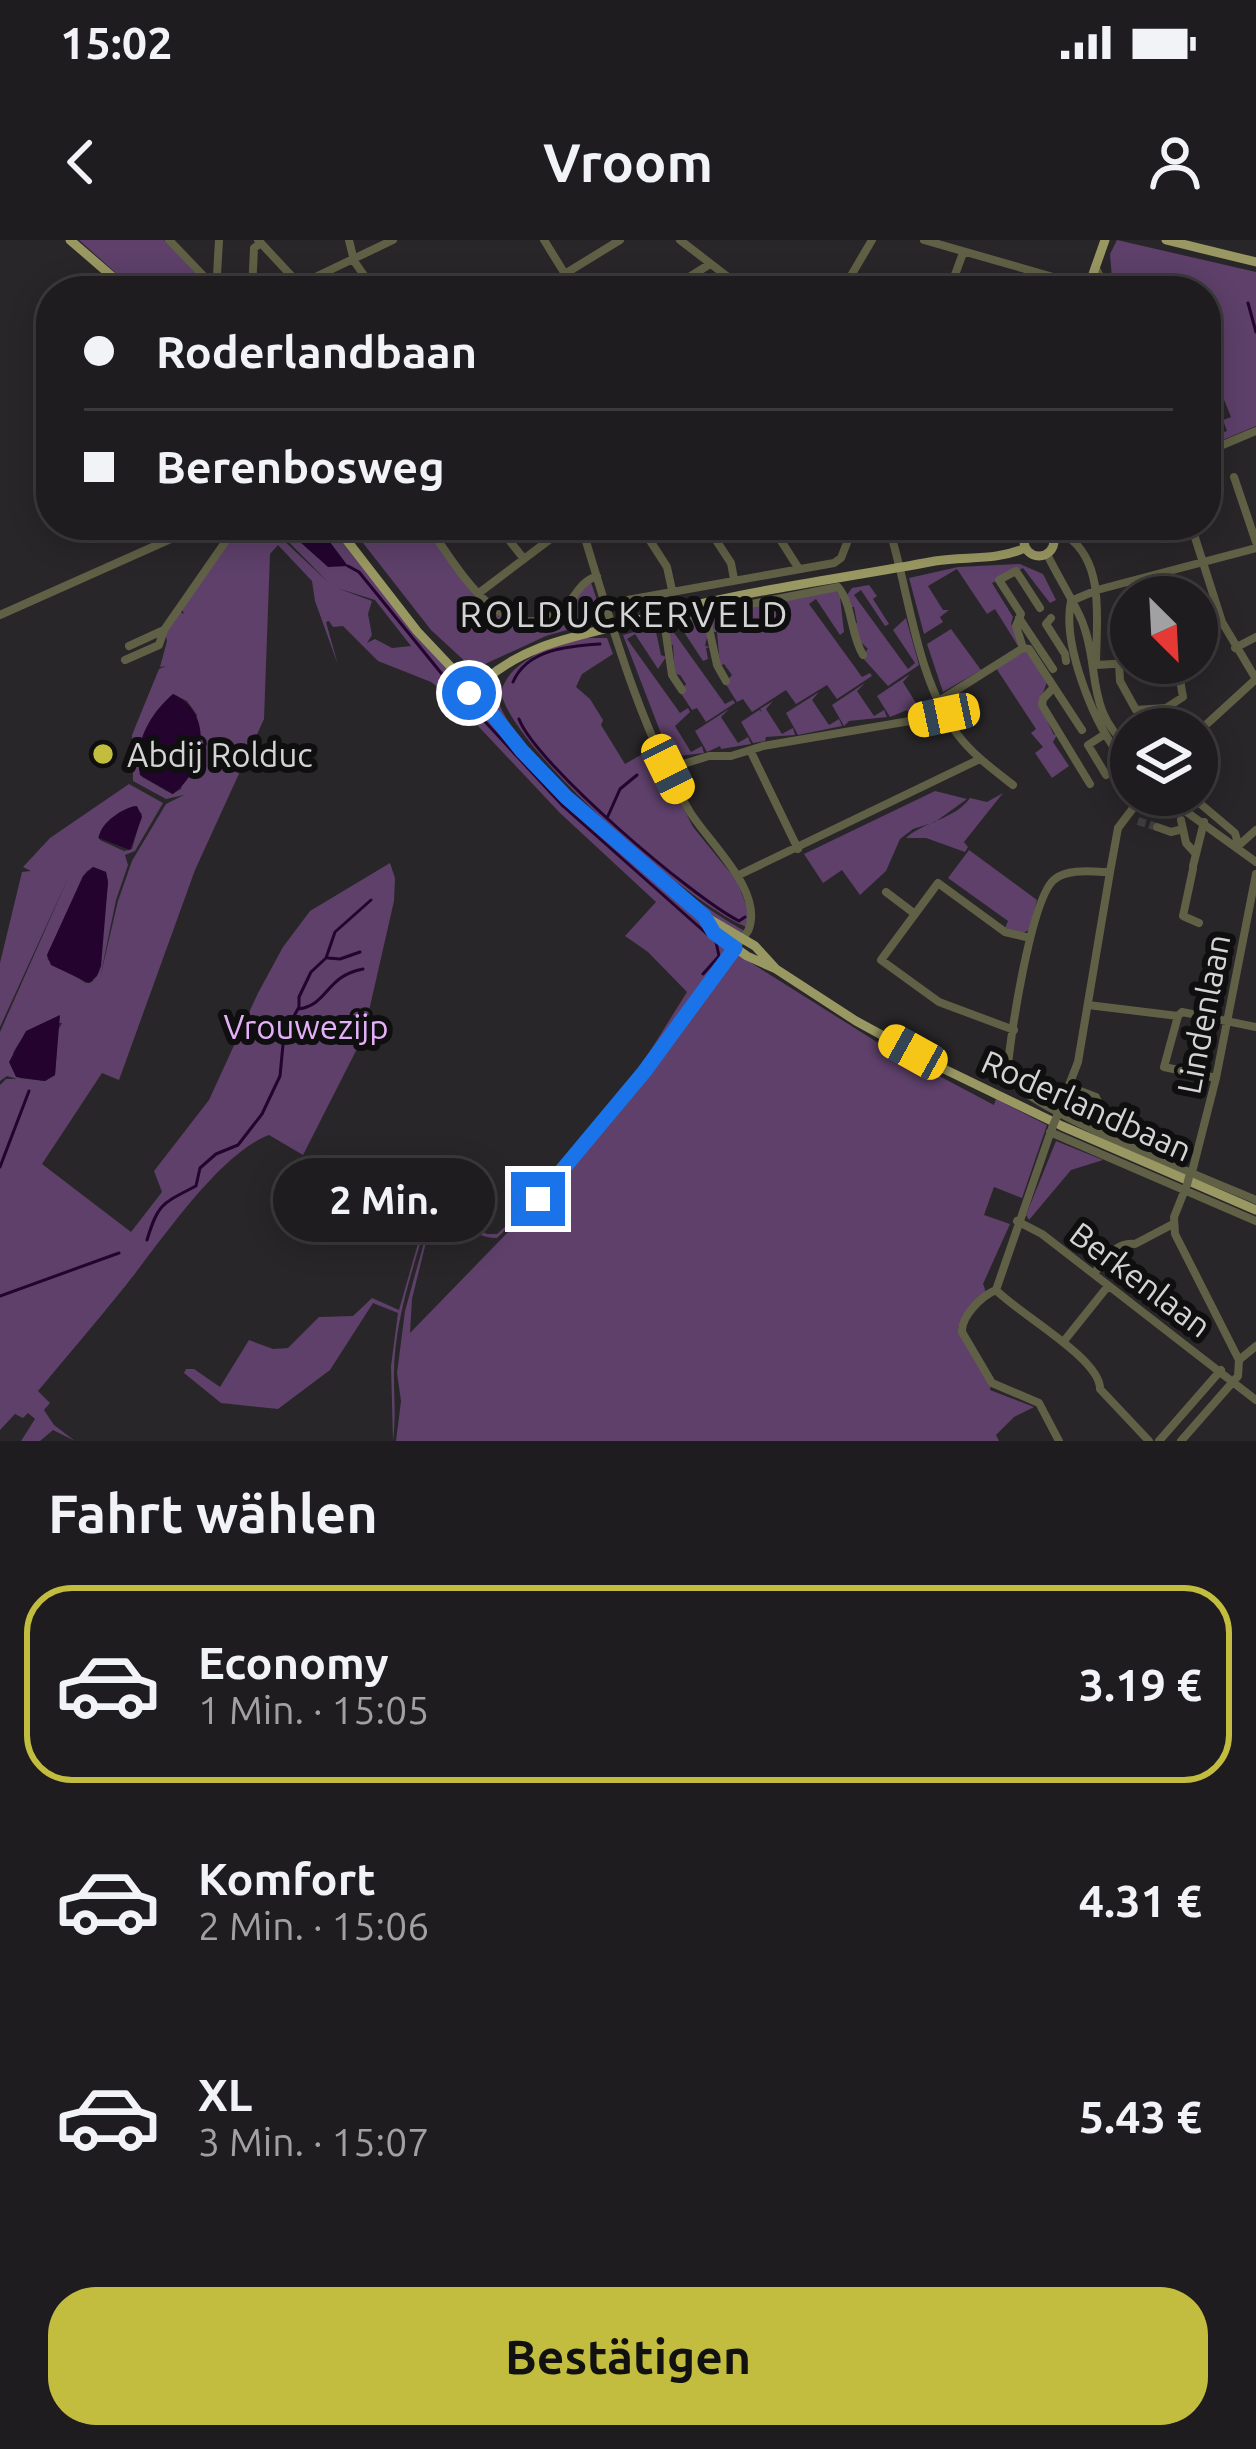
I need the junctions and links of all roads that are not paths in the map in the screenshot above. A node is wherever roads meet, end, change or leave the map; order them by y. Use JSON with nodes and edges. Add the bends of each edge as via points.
{"nodes":[{"id":1,"x":70,"y":240,"type":"edge"},
{"id":2,"x":219,"y":240,"type":"edge"},
{"id":3,"x":349,"y":240,"type":"edge"},
{"id":4,"x":393,"y":240,"type":"edge"},
{"id":5,"x":544,"y":240,"type":"edge"},
{"id":6,"x":620,"y":240,"type":"edge"},
{"id":7,"x":680,"y":240,"type":"edge"},
{"id":8,"x":872,"y":240,"type":"edge"},
{"id":9,"x":924,"y":240,"type":"edge"},
{"id":10,"x":1101,"y":240,"type":"edge"},
{"id":11,"x":1174,"y":241,"type":"edge"},
{"id":12,"x":174,"y":242,"type":"edge"},
{"id":13,"x":259,"y":242,"type":"edge"},
{"id":14,"x":963,"y":254,"type":"junction"},
{"id":15,"x":354,"y":261,"type":"junction"},
{"id":16,"x":1256,"y":262,"type":"edge"},
{"id":17,"x":710,"y":264,"type":"junction"},
{"id":18,"x":1095,"y":268,"type":"junction"},
{"id":19,"x":565,"y":274,"type":"junction"},
{"id":20,"x":112,"y":276,"type":"edge"},
{"id":21,"x":204,"y":276,"type":"edge"},
{"id":22,"x":215,"y":276,"type":"edge"},
{"id":23,"x":253,"y":276,"type":"edge"},
{"id":24,"x":291,"y":276,"type":"edge"},
{"id":25,"x":320,"y":276,"type":"edge"},
{"id":26,"x":364,"y":276,"type":"edge"},
{"id":27,"x":562,"y":276,"type":"edge"},
{"id":28,"x":691,"y":276,"type":"edge"},
{"id":29,"x":726,"y":276,"type":"edge"},
{"id":30,"x":851,"y":276,"type":"edge"},
{"id":31,"x":955,"y":276,"type":"edge"},
{"id":32,"x":1041,"y":276,"type":"edge"},
{"id":33,"x":1092,"y":276,"type":"edge"},
{"id":34,"x":1100,"y":276,"type":"edge"},
{"id":35,"x":1256,"y":431,"type":"edge"},
{"id":36,"x":1221,"y":446,"type":"edge"},
{"id":37,"x":1234,"y":477,"type":"dead end"},
{"id":38,"x":168,"y":540,"type":"edge"},
{"id":39,"x":227,"y":540,"type":"edge"},
{"id":40,"x":347,"y":540,"type":"edge"},
{"id":41,"x":438,"y":540,"type":"edge"},
{"id":42,"x":509,"y":540,"type":"edge"},
{"id":43,"x":549,"y":540,"type":"edge"},
{"id":44,"x":586,"y":540,"type":"edge"},
{"id":45,"x":650,"y":540,"type":"edge"},
{"id":46,"x":716,"y":540,"type":"edge"},
{"id":47,"x":781,"y":540,"type":"edge"},
{"id":48,"x":845,"y":540,"type":"edge"},
{"id":49,"x":892,"y":540,"type":"edge"},
{"id":50,"x":1024,"y":540,"type":"edge"},
{"id":51,"x":1054,"y":540,"type":"edge"},
{"id":52,"x":1070,"y":540,"type":"edge"},
{"id":53,"x":1196,"y":540,"type":"edge"},
{"id":54,"x":1256,"y":545,"type":"edge"},
{"id":55,"x":1025,"y":548,"type":"junction"},
{"id":56,"x":1047,"y":554,"type":"junction"},
{"id":57,"x":524,"y":559,"type":"junction"},
{"id":58,"x":1204,"y":561,"type":"junction"},
{"id":59,"x":900,"y":568,"type":"junction"},
{"id":60,"x":799,"y":569,"type":"junction"},
{"id":61,"x":597,"y":576,"type":"junction"},
{"id":62,"x":734,"y":579,"type":"junction"},
{"id":63,"x":672,"y":590,"type":"junction"},
{"id":64,"x":1097,"y":590,"type":"junction"},
{"id":65,"x":479,"y":593,"type":"junction"},
{"id":66,"x":729,"y":601,"type":"junction"},
{"id":67,"x":1071,"y":602,"type":"junction"},
{"id":68,"x":605,"y":604,"type":"junction"},
{"id":69,"x":1040,"y":608,"type":"dead end"},
{"id":70,"x":705,"y":610,"type":"junction"},
{"id":71,"x":0,"y":615,"type":"edge"},
{"id":72,"x":1019,"y":618,"type":"junction"},
{"id":73,"x":1051,"y":618,"type":"dead end"},
{"id":74,"x":612,"y":626,"type":"junction"},
{"id":75,"x":164,"y":630,"type":"junction"},
{"id":76,"x":1256,"y":637,"type":"edge"},
{"id":77,"x":129,"y":646,"type":"dead end"},
{"id":78,"x":1024,"y":648,"type":"junction"},
{"id":79,"x":1234,"y":648,"type":"junction"},
{"id":80,"x":863,"y":655,"type":"dead end"},
{"id":81,"x":1077,"y":659,"type":"junction"},
{"id":82,"x":124,"y":660,"type":"dead end"},
{"id":83,"x":1066,"y":661,"type":"junction"},
{"id":84,"x":1110,"y":664,"type":"edge"},
{"id":85,"x":1049,"y":672,"type":"junction"},
{"id":86,"x":1256,"y":679,"type":"edge"},
{"id":87,"x":726,"y":681,"type":"dead end"},
{"id":88,"x":471,"y":682,"type":"junction"},
{"id":89,"x":1122,"y":684,"type":"edge"},
{"id":90,"x":1181,"y":684,"type":"edge"},
{"id":91,"x":1054,"y":687,"type":"junction"},
{"id":92,"x":486,"y":690,"type":"junction"},
{"id":93,"x":682,"y":690,"type":"dead end"},
{"id":94,"x":939,"y":701,"type":"junction"},
{"id":95,"x":1218,"y":714,"type":"edge"},
{"id":96,"x":944,"y":715,"type":"junction"},
{"id":97,"x":1110,"y":724,"type":"edge"},
{"id":98,"x":1082,"y":730,"type":"dead end"},
{"id":99,"x":1105,"y":734,"type":"junction"},
{"id":100,"x":1110,"y":742,"type":"edge"},
{"id":101,"x":751,"y":752,"type":"junction"},
{"id":102,"x":980,"y":759,"type":"junction"},
{"id":103,"x":668,"y":769,"type":"junction"},
{"id":104,"x":1106,"y":775,"type":"dead end"},
{"id":105,"x":1090,"y":784,"type":"dead end"},
{"id":106,"x":1012,"y":785,"type":"dead end"},
{"id":107,"x":1127,"y":816,"type":"edge"},
{"id":108,"x":1196,"y":816,"type":"edge"},
{"id":109,"x":1215,"y":816,"type":"edge"},
{"id":110,"x":1204,"y":822,"type":"junction"},
{"id":111,"x":1157,"y":827,"type":"tunnel mouth"},
{"id":112,"x":1256,"y":830,"type":"edge"},
{"id":113,"x":1238,"y":846,"type":"junction"},
{"id":114,"x":798,"y":848,"type":"junction"},
{"id":115,"x":1196,"y":854,"type":"junction"},
{"id":116,"x":1256,"y":862,"type":"edge"},
{"id":117,"x":1110,"y":872,"type":"junction"},
{"id":118,"x":739,"y":874,"type":"junction"},
{"id":119,"x":1256,"y":874,"type":"edge"},
{"id":120,"x":886,"y":892,"type":"dead end"},
{"id":121,"x":915,"y":914,"type":"junction"},
{"id":122,"x":704,"y":916,"type":"junction"},
{"id":123,"x":1198,"y":923,"type":"dead end"},
{"id":124,"x":744,"y":938,"type":"junction"},
{"id":125,"x":1030,"y":938,"type":"junction"},
{"id":126,"x":735,"y":948,"type":"junction"},
{"id":127,"x":776,"y":968,"type":"junction"},
{"id":128,"x":1088,"y":1005,"type":"junction"},
{"id":129,"x":1178,"y":1016,"type":"junction"},
{"id":130,"x":1227,"y":1021,"type":"junction"},
{"id":131,"x":1256,"y":1027,"type":"edge"},
{"id":132,"x":1014,"y":1030,"type":"junction"},
{"id":133,"x":1216,"y":1078,"type":"junction"},
{"id":134,"x":1070,"y":1087,"type":"junction"},
{"id":135,"x":1058,"y":1114,"type":"junction"},
{"id":136,"x":1105,"y":1118,"type":"dead end"},
{"id":137,"x":1051,"y":1130,"type":"junction"},
{"id":138,"x":1188,"y":1181,"type":"junction"},
{"id":139,"x":538,"y":1199,"type":"dead end"},
{"id":140,"x":1256,"y":1200,"type":"edge"},
{"id":141,"x":1256,"y":1210,"type":"edge"},
{"id":142,"x":1017,"y":1221,"type":"junction"},
{"id":143,"x":1256,"y":1221,"type":"edge"},
{"id":144,"x":1173,"y":1224,"type":"junction"},
{"id":145,"x":1094,"y":1274,"type":"junction"},
{"id":146,"x":1108,"y":1285,"type":"junction"},
{"id":147,"x":995,"y":1290,"type":"junction"},
{"id":148,"x":1064,"y":1341,"type":"junction"},
{"id":149,"x":1256,"y":1346,"type":"edge"},
{"id":150,"x":1239,"y":1360,"type":"junction"},
{"id":151,"x":1221,"y":1370,"type":"junction"},
{"id":152,"x":1234,"y":1380,"type":"junction"},
{"id":153,"x":1256,"y":1400,"type":"edge"},
{"id":154,"x":1059,"y":1441,"type":"edge"},
{"id":155,"x":1149,"y":1441,"type":"edge"},
{"id":156,"x":1159,"y":1441,"type":"edge"},
{"id":157,"x":1181,"y":1441,"type":"edge"}],
"edges":[{"from":1,"to":20,"type":"main road"},
{"from":2,"to":22,"type":"street"},
{"from":3,"to":15,"type":"street"},
{"from":4,"to":15,"type":"street"},
{"from":5,"to":19,"type":"street"},
{"from":6,"to":19,"type":"street"},
{"from":7,"to":17,"type":"street"},
{"from":8,"to":30,"type":"street"},
{"from":9,"to":14,"type":"street"},
{"from":10,"to":18,"type":"main road"},
{"from":11,"to":16,"type":"main road"},
{"from":12,"to":21,"type":"street"},
{"from":13,"to":23,"type":"street"},
{"from":13,"to":24,"type":"street"},
{"from":14,"to":31,"type":"street"},
{"from":14,"to":32,"type":"street"},
{"from":15,"to":25,"type":"street"},
{"from":15,"to":26,"type":"street"},
{"from":17,"to":28,"type":"street"},
{"from":17,"to":29,"type":"street"},
{"from":18,"to":33,"type":"main road"},
{"from":18,"to":34,"type":"street"},
{"from":19,"to":27,"type":"street"},
{"from":35,"to":36,"type":"street"},
{"from":37,"to":54,"type":"street"},
{"from":38,"to":71,"type":"street"},
{"from":39,"to":75,"type":"street"},
{"from":40,"to":88,"type":"main road","via":[[417,631]]},
{"from":41,"to":65,"type":"street"},
{"from":42,"to":57,"type":"street"},
{"from":43,"to":57,"type":"street"},
{"from":44,"to":61,"type":"street"},
{"from":45,"to":63,"type":"street"},
{"from":46,"to":62,"type":"street"},
{"from":47,"to":60,"type":"street"},
{"from":48,"to":60,"type":"street","via":[[834,563]]},
{"from":49,"to":59,"type":"street"},
{"from":50,"to":55,"type":"main road"},
{"from":51,"to":56,"type":"main road"},
{"from":52,"to":64,"type":"street"},
{"from":53,"to":58,"type":"street"},
{"from":54,"to":58,"type":"street"},
{"from":55,"to":56,"type":"main road"},
{"from":55,"to":59,"type":"main road"},
{"from":56,"to":67,"type":"street"},
{"from":57,"to":65,"type":"street"},
{"from":58,"to":64,"type":"street"},
{"from":58,"to":79,"type":"street"},
{"from":59,"to":66,"type":"main road"},
{"from":59,"to":94,"type":"street"},
{"from":60,"to":62,"type":"street"},
{"from":61,"to":65,"type":"street","via":[[559,612],[532,621],[504,616]]},
{"from":61,"to":68,"type":"street"},
{"from":62,"to":63,"type":"street"},
{"from":63,"to":68,"type":"street"},
{"from":64,"to":67,"type":"street"},
{"from":64,"to":84,"type":"street","via":[[1096,663]]},
{"from":66,"to":70,"type":"street"},
{"from":66,"to":74,"type":"main road"},
{"from":66,"to":80,"type":"street","via":[[838,587]]},
{"from":67,"to":81,"type":"street"},
{"from":67,"to":97,"type":"street"},
{"from":68,"to":74,"type":"street"},
{"from":69,"to":72,"type":"street","via":[[1016,571],[999,580]]},
{"from":70,"to":87,"type":"street"},
{"from":70,"to":93,"type":"street","via":[[662,625]]},
{"from":72,"to":78,"type":"street"},
{"from":72,"to":85,"type":"street"},
{"from":73,"to":83,"type":"street","via":[[1046,624]]},
{"from":74,"to":92,"type":"main road","via":[[558,639],[512,663]]},
{"from":74,"to":103,"type":"street"},
{"from":75,"to":77,"type":"street"},
{"from":75,"to":82,"type":"street","via":[[159,645]]},
{"from":76,"to":79,"type":"street"},
{"from":78,"to":85,"type":"street"},
{"from":78,"to":94,"type":"street"},
{"from":79,"to":86,"type":"street"},
{"from":81,"to":83,"type":"street"},
{"from":81,"to":99,"type":"street"},
{"from":83,"to":85,"type":"street"},
{"from":85,"to":91,"type":"street"},
{"from":86,"to":95,"type":"street"},
{"from":88,"to":92,"type":"main road"},
{"from":88,"to":92,"type":"main road","name":"Roderlandbaan","via":[[471,696]]},
{"from":89,"to":90,"type":"street","via":[[1136,710],[1166,708],[1183,697]]},
{"from":91,"to":98,"type":"street"},
{"from":91,"to":105,"type":"street","via":[[1042,705]]},
{"from":92,"to":122,"type":"main road","name":"Roderlandbaan","via":[[539,770]]},
{"from":94,"to":96,"type":"street"},
{"from":96,"to":101,"type":"street"},
{"from":96,"to":102,"type":"street"},
{"from":99,"to":100,"type":"street"},
{"from":99,"to":104,"type":"street","via":[[1088,745]]},
{"from":101,"to":103,"type":"street"},
{"from":101,"to":114,"type":"street"},
{"from":102,"to":106,"type":"street"},
{"from":102,"to":114,"type":"street"},
{"from":103,"to":118,"type":"street"},
{"from":107,"to":117,"type":"street"},
{"from":108,"to":110,"type":"street"},
{"from":109,"to":113,"type":"street"},
{"from":110,"to":113,"type":"street"},
{"from":110,"to":115,"type":"street"},
{"from":111,"to":115,"type":"street","via":[[1171,832],[1182,825]]},
{"from":112,"to":113,"type":"street"},
{"from":113,"to":116,"type":"street"},
{"from":114,"to":118,"type":"street"},
{"from":115,"to":123,"type":"street","via":[[1183,916]]},
{"from":117,"to":125,"type":"street","via":[[1056,878]]},
{"from":117,"to":128,"type":"street"},
{"from":118,"to":124,"type":"street","via":[[752,916]]},
{"from":119,"to":130,"type":"street","name":"Lindenlaan"},
{"from":120,"to":121,"type":"street"},
{"from":121,"to":125,"type":"street","via":[[938,883],[1005,932]]},
{"from":121,"to":132,"type":"street","via":[[880,960],[939,1003]]},
{"from":122,"to":124,"type":"main road","name":"Roderlandbaan"},
{"from":122,"to":126,"type":"main road","name":"Roderlandbaan"},
{"from":124,"to":126,"type":"street"},
{"from":124,"to":127,"type":"main road","name":"Roderlandbaan"},
{"from":125,"to":132,"type":"street"},
{"from":126,"to":127,"type":"main road","name":"Roderlandbaan"},
{"from":126,"to":139,"type":"street"},
{"from":127,"to":141,"type":"main road","name":"Roderlandbaan","via":[[1004,1100]]},
{"from":128,"to":129,"type":"street"},
{"from":128,"to":134,"type":"street"},
{"from":129,"to":130,"type":"street"},
{"from":129,"to":133,"type":"street","via":[[1164,1067]]},
{"from":130,"to":131,"type":"street"},
{"from":130,"to":133,"type":"street","name":"Lindenlaan"},
{"from":132,"to":135,"type":"street","via":[[1008,1081]]},
{"from":133,"to":138,"type":"street","name":"Lindenlaan"},
{"from":134,"to":135,"type":"street"},
{"from":134,"to":136,"type":"street","via":[[1096,1097]]},
{"from":135,"to":137,"type":"street","bridge":true},
{"from":135,"to":138,"type":"street"},
{"from":137,"to":138,"type":"street"},
{"from":137,"to":142,"type":"street"},
{"from":138,"to":140,"type":"street"},
{"from":138,"to":143,"type":"street"},
{"from":138,"to":144,"type":"street","name":"Lindenlaan"},
{"from":142,"to":145,"type":"street","name":"Berkenlaan"},
{"from":142,"to":147,"type":"street"},
{"from":144,"to":145,"type":"street","via":[[1111,1252]]},
{"from":144,"to":150,"type":"street"},
{"from":145,"to":146,"type":"street","name":"Berkenlaan"},
{"from":146,"to":148,"type":"street"},
{"from":146,"to":151,"type":"street","name":"Berkenlaan"},
{"from":147,"to":148,"type":"street"},
{"from":147,"to":154,"type":"street","via":[[962,1332],[992,1383],[1039,1403]]},
{"from":148,"to":155,"type":"street"},
{"from":149,"to":150,"type":"street"},
{"from":150,"to":152,"type":"street"},
{"from":151,"to":152,"type":"street","name":"Berkenlaan"},
{"from":151,"to":156,"type":"street"},
{"from":152,"to":153,"type":"street","name":"Berkenlaan"},
{"from":152,"to":157,"type":"street"}]}
